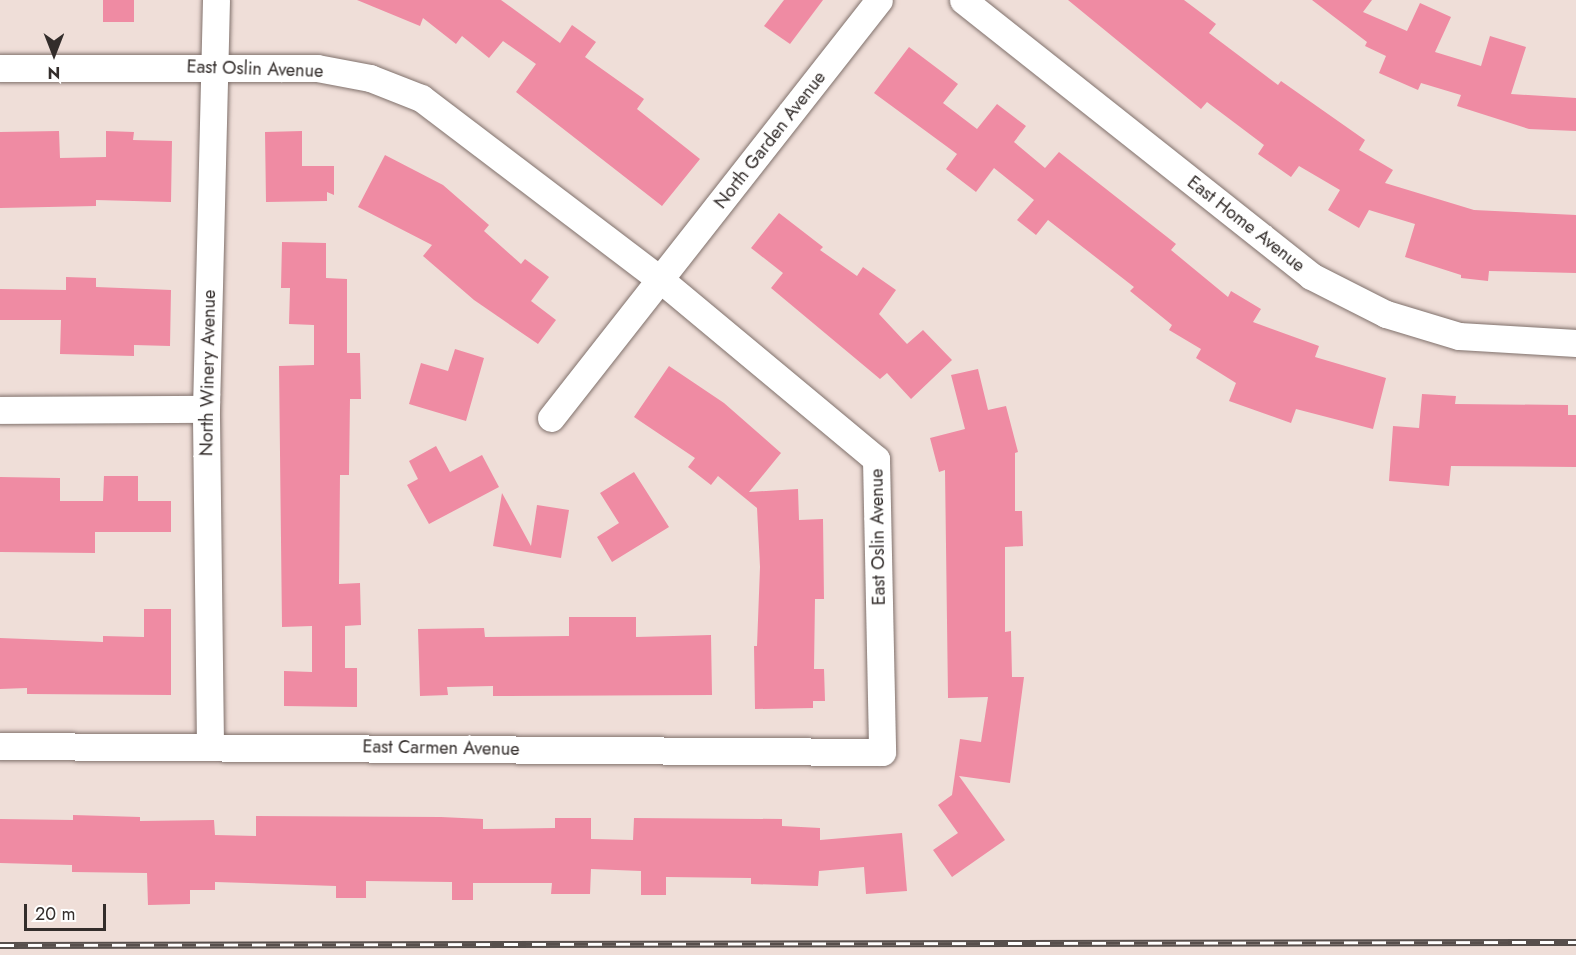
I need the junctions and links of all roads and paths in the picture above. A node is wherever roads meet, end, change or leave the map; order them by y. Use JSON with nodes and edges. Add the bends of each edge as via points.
{"nodes":[{"id":1,"x":216,"y":0,"type":"edge"},
{"id":2,"x":879,"y":0,"type":"edge"},
{"id":3,"x":963,"y":0,"type":"edge"},
{"id":4,"x":216,"y":66,"type":"junction"},
{"id":5,"x":0,"y":68,"type":"edge"},
{"id":6,"x":661,"y":280,"type":"junction"},
{"id":7,"x":1576,"y":343,"type":"edge"},
{"id":8,"x":206,"y":409,"type":"junction"},
{"id":9,"x":0,"y":410,"type":"edge"},
{"id":10,"x":551,"y":418,"type":"dead end"},
{"id":11,"x":210,"y":745,"type":"junction"},
{"id":12,"x":0,"y":746,"type":"edge"},
{"id":13,"x":882,"y":752,"type":"joint"}],
"edges":[{"from":1,"to":4,"type":"street","name":"North Winery Avenue"},
{"from":2,"to":6,"type":"street","name":"North Garden Avenue"},
{"from":3,"to":7,"type":"street","name":"East Home Avenue","via":[[1311,276],[1386,314],[1459,336]]},
{"from":4,"to":5,"type":"street","name":"East Oslin Avenue"},
{"from":4,"to":6,"type":"street","name":"East Oslin Avenue","via":[[317,68],[370,78],[421,98]]},
{"from":4,"to":8,"type":"street","name":"North Winery Avenue"},
{"from":6,"to":10,"type":"street"},
{"from":6,"to":13,"type":"street","name":"East Oslin Avenue","via":[[876,459]]},
{"from":8,"to":9,"type":"street"},
{"from":8,"to":11,"type":"street","name":"North Winery Avenue"},
{"from":11,"to":12,"type":"street","name":"East Carmen Avenue"},
{"from":11,"to":13,"type":"street","name":"East Carmen Avenue"}]}
